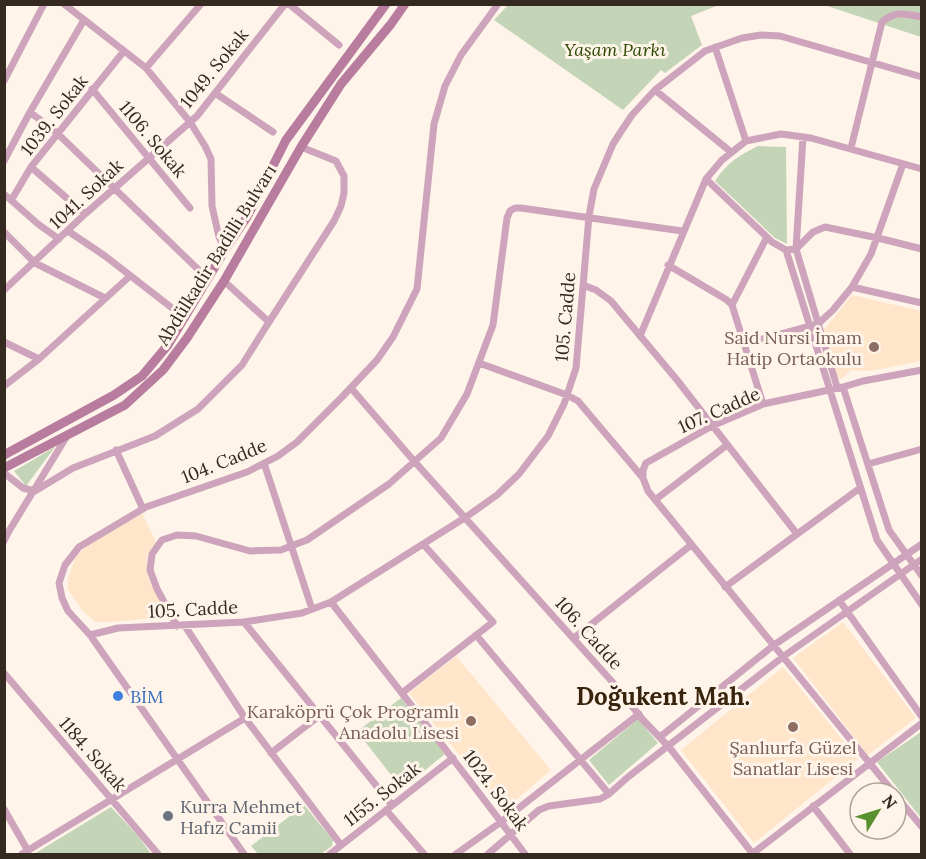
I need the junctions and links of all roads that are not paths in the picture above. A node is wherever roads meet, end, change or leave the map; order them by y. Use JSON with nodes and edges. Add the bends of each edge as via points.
{"nodes":[{"id":1,"x":44,"y":4,"type":"edge"},
{"id":2,"x":64,"y":4,"type":"edge"},
{"id":3,"x":201,"y":4,"type":"edge"},
{"id":4,"x":287,"y":4,"type":"edge"},
{"id":5,"x":386,"y":4,"type":"edge"},
{"id":6,"x":405,"y":4,"type":"edge"},
{"id":7,"x":498,"y":4,"type":"edge"},
{"id":8,"x":921,"y":17,"type":"edge"},
{"id":9,"x":84,"y":20,"type":"junction"},
{"id":10,"x":339,"y":45,"type":"dead end"},
{"id":11,"x":715,"y":47,"type":"junction"},
{"id":12,"x":124,"y":51,"type":"junction"},
{"id":13,"x":870,"y":63,"type":"junction"},
{"id":14,"x":146,"y":68,"type":"junction"},
{"id":15,"x":921,"y":77,"type":"edge"},
{"id":16,"x":4,"y":81,"type":"edge"},
{"id":17,"x":92,"y":89,"type":"junction"},
{"id":18,"x":655,"y":90,"type":"junction"},
{"id":19,"x":215,"y":93,"type":"junction"},
{"id":20,"x":30,"y":112,"type":"junction"},
{"id":21,"x":189,"y":122,"type":"junction"},
{"id":22,"x":273,"y":132,"type":"dead end"},
{"id":23,"x":58,"y":134,"type":"junction"},
{"id":24,"x":803,"y":137,"type":"junction"},
{"id":25,"x":746,"y":141,"type":"junction"},
{"id":26,"x":301,"y":147,"type":"junction"},
{"id":27,"x":850,"y":148,"type":"junction"},
{"id":28,"x":731,"y":152,"type":"junction"},
{"id":29,"x":149,"y":156,"type":"junction"},
{"id":30,"x":4,"y":161,"type":"edge"},
{"id":31,"x":903,"y":164,"type":"junction"},
{"id":32,"x":31,"y":167,"type":"junction"},
{"id":33,"x":921,"y":169,"type":"edge"},
{"id":34,"x":706,"y":179,"type":"junction"},
{"id":35,"x":113,"y":188,"type":"junction"},
{"id":36,"x":4,"y":194,"type":"edge"},
{"id":37,"x":12,"y":199,"type":"junction"},
{"id":38,"x":190,"y":208,"type":"dead end"},
{"id":39,"x":84,"y":214,"type":"junction"},
{"id":40,"x":589,"y":216,"type":"junction"},
{"id":41,"x":68,"y":231,"type":"junction"},
{"id":42,"x":682,"y":231,"type":"junction"},
{"id":43,"x":4,"y":232,"type":"edge"},
{"id":44,"x":767,"y":237,"type":"junction"},
{"id":45,"x":878,"y":238,"type":"junction"},
{"id":46,"x":59,"y":239,"type":"junction"},
{"id":47,"x":796,"y":249,"type":"junction"},
{"id":48,"x":921,"y":249,"type":"edge"},
{"id":49,"x":225,"y":250,"type":"junction"},
{"id":50,"x":786,"y":250,"type":"junction"},
{"id":51,"x":35,"y":262,"type":"junction"},
{"id":52,"x":668,"y":265,"type":"junction"},
{"id":53,"x":130,"y":276,"type":"junction"},
{"id":54,"x":208,"y":279,"type":"junction"},
{"id":55,"x":224,"y":281,"type":"junction"},
{"id":56,"x":583,"y":285,"type":"junction"},
{"id":57,"x":852,"y":287,"type":"junction"},
{"id":58,"x":4,"y":290,"type":"edge"},
{"id":59,"x":105,"y":298,"type":"junction"},
{"id":60,"x":921,"y":303,"type":"edge"},
{"id":61,"x":732,"y":305,"type":"junction"},
{"id":62,"x":185,"y":318,"type":"junction"},
{"id":63,"x":269,"y":322,"type":"junction"},
{"id":64,"x":818,"y":324,"type":"junction"},
{"id":65,"x":809,"y":326,"type":"junction"},
{"id":66,"x":640,"y":336,"type":"junction"},
{"id":67,"x":4,"y":342,"type":"edge"},
{"id":68,"x":744,"y":344,"type":"junction"},
{"id":69,"x":39,"y":359,"type":"junction"},
{"id":70,"x":479,"y":363,"type":"junction"},
{"id":71,"x":921,"y":370,"type":"edge"},
{"id":72,"x":4,"y":386,"type":"edge"},
{"id":73,"x":351,"y":388,"type":"junction"},
{"id":74,"x":837,"y":388,"type":"junction"},
{"id":75,"x":567,"y":395,"type":"junction"},
{"id":76,"x":763,"y":404,"type":"junction"},
{"id":77,"x":712,"y":426,"type":"junction"},
{"id":78,"x":68,"y":436,"type":"junction"},
{"id":79,"x":727,"y":446,"type":"junction"},
{"id":80,"x":921,"y":448,"type":"edge"},
{"id":81,"x":116,"y":450,"type":"junction"},
{"id":82,"x":4,"y":455,"type":"edge"},
{"id":83,"x":414,"y":461,"type":"junction"},
{"id":84,"x":264,"y":463,"type":"junction"},
{"id":85,"x":868,"y":464,"type":"junction"},
{"id":86,"x":4,"y":468,"type":"edge"},
{"id":87,"x":4,"y":473,"type":"edge"},
{"id":88,"x":643,"y":474,"type":"junction"},
{"id":89,"x":860,"y":488,"type":"junction"},
{"id":90,"x":35,"y":491,"type":"junction"},
{"id":91,"x":655,"y":500,"type":"junction"},
{"id":92,"x":143,"y":509,"type":"junction"},
{"id":93,"x":466,"y":517,"type":"junction"},
{"id":94,"x":797,"y":534,"type":"junction"},
{"id":95,"x":4,"y":541,"type":"edge"},
{"id":96,"x":423,"y":544,"type":"junction"},
{"id":97,"x":691,"y":544,"type":"junction"},
{"id":98,"x":921,"y":544,"type":"edge"},
{"id":99,"x":291,"y":546,"type":"junction"},
{"id":100,"x":906,"y":554,"type":"junction"},
{"id":101,"x":921,"y":559,"type":"edge"},
{"id":102,"x":893,"y":565,"type":"junction"},
{"id":103,"x":913,"y":565,"type":"junction"},
{"id":104,"x":899,"y":574,"type":"junction"},
{"id":105,"x":921,"y":576,"type":"edge"},
{"id":106,"x":725,"y":586,"type":"junction"},
{"id":107,"x":838,"y":600,"type":"junction"},
{"id":108,"x":330,"y":602,"type":"junction"},
{"id":109,"x":921,"y":605,"type":"edge"},
{"id":110,"x":312,"y":609,"type":"junction"},
{"id":111,"x":848,"y":611,"type":"junction"},
{"id":112,"x":244,"y":622,"type":"junction"},
{"id":113,"x":181,"y":626,"type":"junction"},
{"id":114,"x":90,"y":635,"type":"junction"},
{"id":115,"x":476,"y":635,"type":"junction"},
{"id":116,"x":574,"y":638,"type":"junction"},
{"id":117,"x":774,"y":645,"type":"junction"},
{"id":118,"x":784,"y":656,"type":"junction"},
{"id":119,"x":4,"y":673,"type":"edge"},
{"id":120,"x":402,"y":693,"type":"junction"},
{"id":121,"x":639,"y":714,"type":"junction"},
{"id":122,"x":320,"y":716,"type":"junction"},
{"id":123,"x":921,"y":717,"type":"edge"},
{"id":124,"x":245,"y":718,"type":"junction"},
{"id":125,"x":921,"y":723,"type":"edge"},
{"id":126,"x":660,"y":737,"type":"junction"},
{"id":127,"x":669,"y":747,"type":"junction"},
{"id":128,"x":271,"y":753,"type":"junction"},
{"id":129,"x":453,"y":758,"type":"junction"},
{"id":130,"x":178,"y":759,"type":"junction"},
{"id":131,"x":579,"y":760,"type":"junction"},
{"id":132,"x":869,"y":763,"type":"junction"},
{"id":133,"x":884,"y":781,"type":"edge"},
{"id":134,"x":609,"y":794,"type":"junction"},
{"id":135,"x":112,"y":798,"type":"junction"},
{"id":136,"x":813,"y":806,"type":"junction"},
{"id":137,"x":389,"y":807,"type":"junction"},
{"id":138,"x":4,"y":808,"type":"edge"},
{"id":139,"x":908,"y":810,"type":"edge"},
{"id":140,"x":501,"y":822,"type":"junction"},
{"id":141,"x":921,"y":827,"type":"edge"},
{"id":142,"x":512,"y":835,"type":"junction"},
{"id":143,"x":341,"y":845,"type":"junction"},
{"id":144,"x":25,"y":853,"type":"edge"},
{"id":145,"x":752,"y":854,"type":"edge"},
{"id":146,"x":158,"y":855,"type":"edge"},
{"id":147,"x":244,"y":855,"type":"edge"},
{"id":148,"x":330,"y":855,"type":"edge"},
{"id":149,"x":424,"y":855,"type":"edge"},
{"id":150,"x":456,"y":855,"type":"edge"},
{"id":151,"x":488,"y":855,"type":"edge"},
{"id":152,"x":525,"y":855,"type":"edge"},
{"id":153,"x":850,"y":855,"type":"edge"}],
"edges":[{"from":1,"to":16,"type":"street"},
{"from":2,"to":9,"type":"street"},
{"from":3,"to":14,"type":"street"},
{"from":4,"to":10,"type":"street"},
{"from":4,"to":19,"type":"street","name":"1049. Sokak"},
{"from":5,"to":49,"type":"main road","name":"Abdülkadir Badilli Bulvarı","via":[[286,140],[247,217]]},
{"from":6,"to":26,"type":"main road","name":"Abdülkadir Badilli Bulvarı","via":[[341,84]]},
{"from":7,"to":73,"type":"street","name":"104. Cadde","via":[[461,55],[445,86],[434,124],[414,297],[388,345]]},
{"from":8,"to":13,"type":"street","via":[[902,12],[888,16],[882,22]]},
{"from":9,"to":12,"type":"street"},
{"from":9,"to":20,"type":"street"},
{"from":11,"to":13,"type":"street","name":"105. Cadde","via":[[742,38],[780,36]]},
{"from":11,"to":18,"type":"street","name":"105. Cadde"},
{"from":11,"to":25,"type":"street"},
{"from":12,"to":14,"type":"street"},
{"from":12,"to":17,"type":"street","name":"1039. Sokak"},
{"from":13,"to":15,"type":"street","name":"105. Cadde"},
{"from":13,"to":27,"type":"street"},
{"from":14,"to":21,"type":"street"},
{"from":17,"to":23,"type":"street","name":"1039. Sokak"},
{"from":17,"to":29,"type":"street","name":"1106. Sokak"},
{"from":18,"to":28,"type":"street"},
{"from":18,"to":40,"type":"street","name":"105. Cadde","via":[[613,144],[594,189]]},
{"from":19,"to":21,"type":"street","name":"1049. Sokak"},
{"from":19,"to":22,"type":"street"},
{"from":20,"to":23,"type":"street"},
{"from":20,"to":30,"type":"street"},
{"from":21,"to":29,"type":"street","name":"1041. Sokak"},
{"from":21,"to":49,"type":"street","via":[[212,159],[212,206]]},
{"from":23,"to":32,"type":"street","name":"1039. Sokak"},
{"from":23,"to":35,"type":"street"},
{"from":24,"to":25,"type":"street","via":[[781,134]]},
{"from":24,"to":27,"type":"street"},
{"from":24,"to":47,"type":"street"},
{"from":25,"to":28,"type":"street"},
{"from":26,"to":55,"type":"main road","name":"Abdülkadir Badilli Bulvarı"},
{"from":26,"to":63,"type":"street","via":[[336,161],[344,176],[344,193],[334,221]]},
{"from":27,"to":31,"type":"street"},
{"from":28,"to":34,"type":"street"},
{"from":29,"to":35,"type":"street","name":"1041. Sokak"},
{"from":29,"to":38,"type":"street","name":"1106. Sokak"},
{"from":31,"to":33,"type":"street"},
{"from":31,"to":45,"type":"street"},
{"from":32,"to":37,"type":"street","name":"1039. Sokak"},
{"from":32,"to":39,"type":"street"},
{"from":34,"to":42,"type":"street"},
{"from":34,"to":44,"type":"street"},
{"from":35,"to":39,"type":"street","name":"1041. Sokak"},
{"from":35,"to":54,"type":"street"},
{"from":36,"to":37,"type":"street"},
{"from":37,"to":46,"type":"street"},
{"from":39,"to":41,"type":"street","name":"1041. Sokak"},
{"from":40,"to":42,"type":"street"},
{"from":40,"to":56,"type":"street","name":"105. Cadde"},
{"from":40,"to":70,"type":"street","via":[[521,208],[510,211],[493,325]]},
{"from":41,"to":46,"type":"street","name":"1041. Sokak"},
{"from":41,"to":53,"type":"street"},
{"from":42,"to":52,"type":"street"},
{"from":43,"to":51,"type":"street"},
{"from":44,"to":50,"type":"street"},
{"from":44,"to":61,"type":"street"},
{"from":45,"to":47,"type":"street","via":[[825,227],[813,232]]},
{"from":45,"to":48,"type":"street"},
{"from":45,"to":57,"type":"street"},
{"from":46,"to":51,"type":"street","name":"1041. Sokak"},
{"from":47,"to":50,"type":"street"},
{"from":47,"to":64,"type":"street"},
{"from":49,"to":54,"type":"main road","name":"Abdülkadir Badilli Bulvarı"},
{"from":50,"to":65,"type":"street"},
{"from":51,"to":58,"type":"street","name":"1041. Sokak"},
{"from":51,"to":59,"type":"street"},
{"from":52,"to":61,"type":"street"},
{"from":52,"to":66,"type":"street"},
{"from":53,"to":59,"type":"street"},
{"from":53,"to":62,"type":"street"},
{"from":54,"to":62,"type":"main road","name":"Abdülkadir Badilli Bulvarı"},
{"from":55,"to":63,"type":"street"},
{"from":55,"to":78,"type":"main road","name":"Abdülkadir Badilli Bulvarı","via":[[163,370],[125,405]]},
{"from":56,"to":66,"type":"street","via":[[611,301]]},
{"from":56,"to":75,"type":"street","name":"105. Cadde","via":[[576,368]]},
{"from":57,"to":60,"type":"street"},
{"from":57,"to":64,"type":"street"},
{"from":59,"to":69,"type":"street"},
{"from":61,"to":68,"type":"street"},
{"from":62,"to":82,"type":"main road","name":"Abdülkadir Badilli Bulvarı","via":[[142,376]]},
{"from":63,"to":81,"type":"street","via":[[242,365],[198,409],[155,436]]},
{"from":64,"to":65,"type":"street"},
{"from":64,"to":74,"type":"street"},
{"from":65,"to":68,"type":"street"},
{"from":65,"to":74,"type":"street"},
{"from":66,"to":77,"type":"street"},
{"from":67,"to":69,"type":"street"},
{"from":68,"to":76,"type":"street"},
{"from":69,"to":72,"type":"street"},
{"from":70,"to":75,"type":"street"},
{"from":70,"to":83,"type":"street","via":[[467,394],[441,438]]},
{"from":71,"to":74,"type":"street","name":"107. Cadde"},
{"from":73,"to":83,"type":"street","name":"106. Cadde"},
{"from":73,"to":84,"type":"street","name":"104. Cadde","via":[[297,442]]},
{"from":74,"to":76,"type":"street","name":"107. Cadde"},
{"from":74,"to":85,"type":"street"},
{"from":74,"to":89,"type":"street"},
{"from":75,"to":88,"type":"street","via":[[578,401]]},
{"from":75,"to":93,"type":"street","name":"105. Cadde","via":[[548,436],[519,474]]},
{"from":76,"to":77,"type":"street","name":"107. Cadde"},
{"from":77,"to":79,"type":"street"},
{"from":77,"to":88,"type":"street","name":"107. Cadde","via":[[656,456],[646,463]]},
{"from":78,"to":86,"type":"main road","name":"Abdülkadir Badilli Bulvarı"},
{"from":78,"to":90,"type":"street"},
{"from":79,"to":91,"type":"street"},
{"from":79,"to":94,"type":"street"},
{"from":80,"to":85,"type":"street"},
{"from":81,"to":90,"type":"street","via":[[73,468]]},
{"from":81,"to":92,"type":"street"},
{"from":83,"to":93,"type":"street","name":"106. Cadde"},
{"from":83,"to":99,"type":"street","via":[[389,484],[307,540]]},
{"from":84,"to":92,"type":"street","name":"104. Cadde"},
{"from":84,"to":99,"type":"street"},
{"from":85,"to":100,"type":"street","via":[[889,530]]},
{"from":87,"to":90,"type":"street","via":[[23,489]]},
{"from":88,"to":91,"type":"street"},
{"from":89,"to":94,"type":"street"},
{"from":89,"to":102,"type":"street","via":[[878,540]]},
{"from":90,"to":95,"type":"street"},
{"from":91,"to":97,"type":"street"},
{"from":92,"to":114,"type":"street","name":"104. Cadde","via":[[79,547],[65,565],[59,583],[62,598],[68,611]]},
{"from":93,"to":96,"type":"street","name":"105. Cadde"},
{"from":93,"to":116,"type":"street","name":"106. Cadde"},
{"from":94,"to":106,"type":"street"},
{"from":96,"to":108,"type":"street","name":"105. Cadde"},
{"from":96,"to":115,"type":"street","via":[[493,622]]},
{"from":97,"to":106,"type":"street"},
{"from":97,"to":116,"type":"street"},
{"from":98,"to":100,"type":"street"},
{"from":99,"to":110,"type":"street"},
{"from":99,"to":113,"type":"street","via":[[250,551],[196,536],[177,535],[162,540],[152,554],[150,570],[157,589]]},
{"from":100,"to":102,"type":"street"},
{"from":100,"to":103,"type":"street"},
{"from":101,"to":103,"type":"street"},
{"from":102,"to":104,"type":"street"},
{"from":102,"to":107,"type":"street"},
{"from":103,"to":104,"type":"street"},
{"from":103,"to":105,"type":"street"},
{"from":104,"to":109,"type":"street"},
{"from":104,"to":111,"type":"street"},
{"from":106,"to":117,"type":"street"},
{"from":107,"to":111,"type":"street"},
{"from":107,"to":117,"type":"street"},
{"from":108,"to":110,"type":"street","name":"105. Cadde"},
{"from":108,"to":120,"type":"street","name":"1024. Sokak"},
{"from":110,"to":112,"type":"street","name":"105. Cadde","via":[[302,614]]},
{"from":111,"to":118,"type":"street"},
{"from":111,"to":123,"type":"street"},
{"from":112,"to":113,"type":"street","name":"105. Cadde"},
{"from":112,"to":122,"type":"street"},
{"from":113,"to":114,"type":"street","name":"105. Cadde","via":[[118,628]]},
{"from":113,"to":124,"type":"street"},
{"from":114,"to":130,"type":"street","name":"104. Cadde"},
{"from":115,"to":120,"type":"street"},
{"from":115,"to":131,"type":"street"},
{"from":116,"to":121,"type":"street","name":"106. Cadde"},
{"from":117,"to":118,"type":"street"},
{"from":117,"to":126,"type":"street"},
{"from":118,"to":127,"type":"street"},
{"from":118,"to":132,"type":"street"},
{"from":119,"to":135,"type":"street","name":"1184. Sokak"},
{"from":120,"to":129,"type":"street","name":"1024. Sokak"},
{"from":121,"to":126,"type":"street","name":"106. Cadde"},
{"from":121,"to":131,"type":"street"},
{"from":122,"to":128,"type":"street"},
{"from":122,"to":137,"type":"street"},
{"from":124,"to":128,"type":"street"},
{"from":124,"to":130,"type":"street"},
{"from":125,"to":132,"type":"street"},
{"from":126,"to":127,"type":"street","name":"106. Cadde"},
{"from":127,"to":134,"type":"street"},
{"from":127,"to":145,"type":"street","name":"106. Cadde"},
{"from":128,"to":143,"type":"street"},
{"from":129,"to":137,"type":"street","name":"1155. Sokak"},
{"from":129,"to":140,"type":"street","name":"1024. Sokak"},
{"from":130,"to":135,"type":"street"},
{"from":130,"to":147,"type":"street","name":"104. Cadde"},
{"from":131,"to":134,"type":"street"},
{"from":131,"to":140,"type":"street"},
{"from":132,"to":133,"type":"street"},
{"from":132,"to":136,"type":"street"},
{"from":134,"to":142,"type":"street","via":[[539,810]]},
{"from":135,"to":144,"type":"street"},
{"from":135,"to":146,"type":"street","name":"1184. Sokak"},
{"from":136,"to":145,"type":"street"},
{"from":136,"to":153,"type":"street"},
{"from":137,"to":143,"type":"street","name":"1155. Sokak"},
{"from":137,"to":149,"type":"street"},
{"from":138,"to":144,"type":"street"},
{"from":139,"to":141,"type":"street"},
{"from":140,"to":142,"type":"street","name":"1024. Sokak"},
{"from":140,"to":150,"type":"street"},
{"from":142,"to":151,"type":"street"},
{"from":142,"to":152,"type":"street","name":"1024. Sokak"},
{"from":143,"to":148,"type":"street","name":"1155. Sokak"}]}
